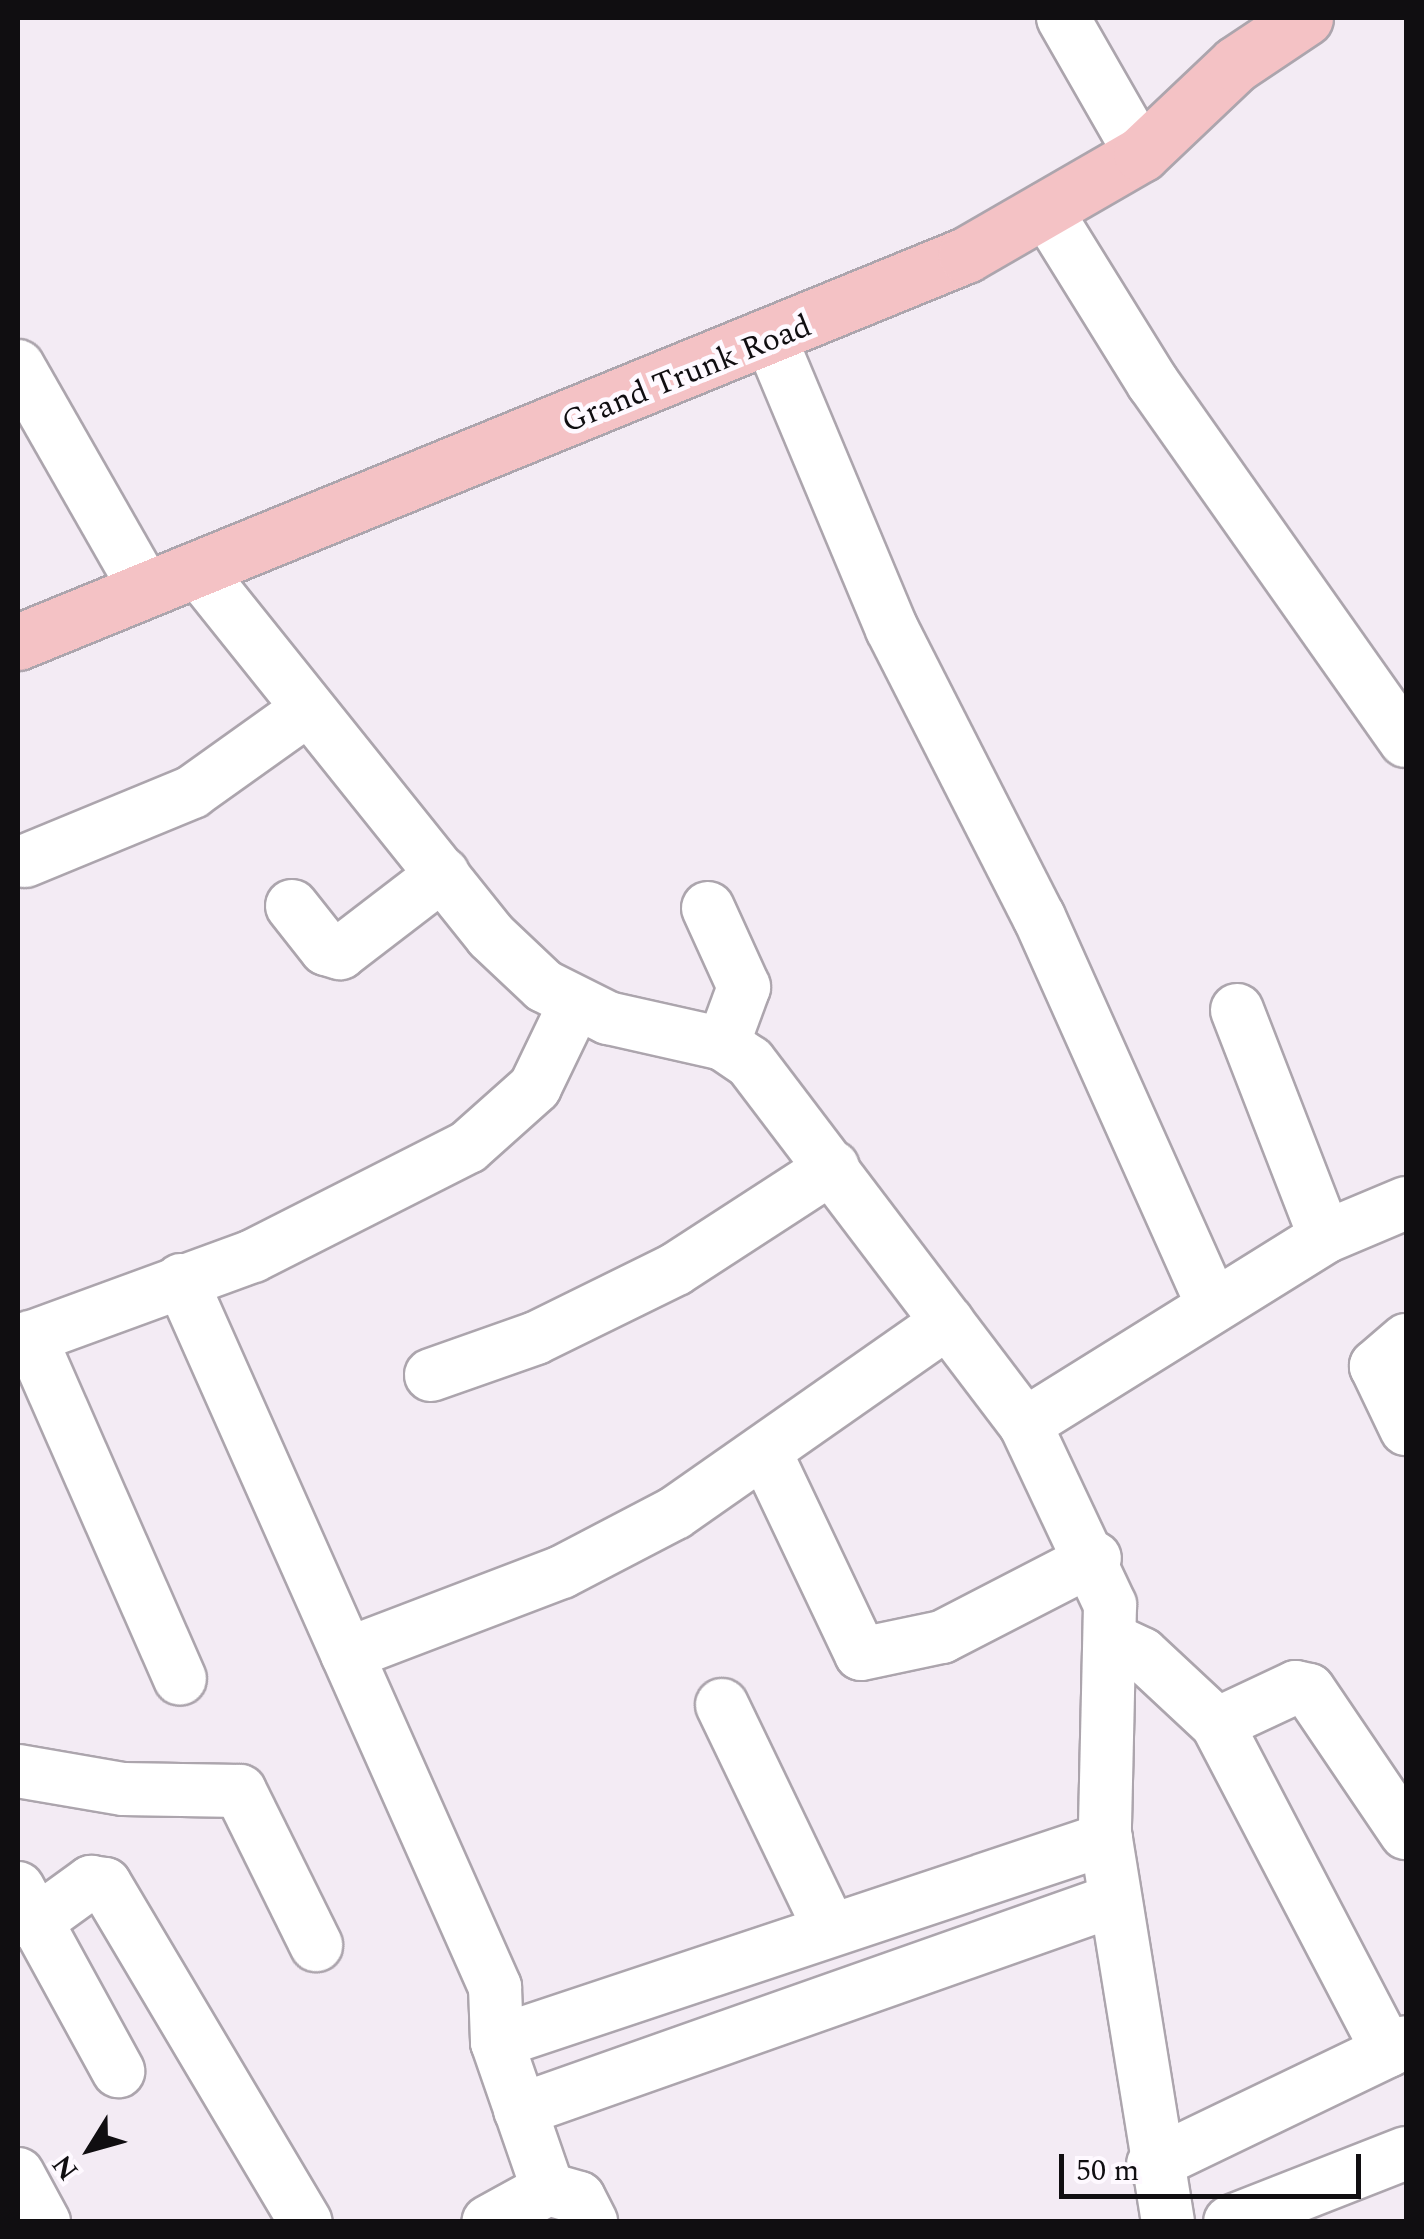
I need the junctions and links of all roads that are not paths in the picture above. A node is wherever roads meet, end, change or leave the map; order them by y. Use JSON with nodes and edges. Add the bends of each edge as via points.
{"nodes":[{"id":1,"x":1063,"y":18,"type":"edge"},
{"id":2,"x":1306,"y":18,"type":"edge"},
{"id":3,"x":1141,"y":154,"type":"junction"},
{"id":4,"x":1044,"y":208,"type":"junction"},
{"id":5,"x":772,"y":340,"type":"junction"},
{"id":6,"x":18,"y":366,"type":"edge"},
{"id":7,"x":197,"y":569,"type":"junction"},
{"id":8,"x":146,"y":590,"type":"junction"},
{"id":9,"x":18,"y":642,"type":"edge"},
{"id":10,"x":307,"y":710,"type":"junction"},
{"id":11,"x":1406,"y":742,"type":"edge"},
{"id":12,"x":25,"y":860,"type":"dead end"},
{"id":13,"x":443,"y":874,"type":"junction"},
{"id":14,"x":292,"y":906,"type":"dead end"},
{"id":15,"x":708,"y":908,"type":"dead end"},
{"id":16,"x":575,"y":1004,"type":"junction"},
{"id":17,"x":1237,"y":1010,"type":"dead end"},
{"id":18,"x":723,"y":1044,"type":"junction"},
{"id":19,"x":833,"y":1167,"type":"junction"},
{"id":20,"x":1406,"y":1203,"type":"edge"},
{"id":21,"x":1326,"y":1237,"type":"junction"},
{"id":22,"x":181,"y":1280,"type":"junction"},
{"id":23,"x":1212,"y":1304,"type":"junction"},
{"id":24,"x":948,"y":1322,"type":"junction"},
{"id":25,"x":24,"y":1340,"type":"edge"},
{"id":26,"x":1406,"y":1340,"type":"edge"},
{"id":27,"x":431,"y":1376,"type":"dead end"},
{"id":28,"x":1025,"y":1424,"type":"junction"},
{"id":29,"x":1406,"y":1429,"type":"edge"},
{"id":30,"x":767,"y":1456,"type":"junction"},
{"id":31,"x":1095,"y":1558,"type":"junction"},
{"id":32,"x":1110,"y":1639,"type":"junction"},
{"id":33,"x":348,"y":1654,"type":"junction"},
{"id":34,"x":180,"y":1678,"type":"dead end"},
{"id":35,"x":722,"y":1705,"type":"dead end"},
{"id":36,"x":1218,"y":1724,"type":"junction"},
{"id":37,"x":18,"y":1771,"type":"edge"},
{"id":38,"x":1406,"y":1833,"type":"edge"},
{"id":39,"x":1106,"y":1839,"type":"junction"},
{"id":40,"x":1115,"y":1900,"type":"junction"},
{"id":41,"x":25,"y":1906,"type":"edge"},
{"id":42,"x":829,"y":1927,"type":"junction"},
{"id":43,"x":316,"y":1945,"type":"dead end"},
{"id":44,"x":498,"y":2042,"type":"junction"},
{"id":45,"x":1397,"y":2046,"type":"edge"},
{"id":46,"x":118,"y":2071,"type":"dead end"},
{"id":47,"x":520,"y":2110,"type":"junction"},
{"id":48,"x":1406,"y":2153,"type":"edge"},
{"id":49,"x":1153,"y":2164,"type":"junction"},
{"id":50,"x":18,"y":2174,"type":"edge"},
{"id":51,"x":548,"y":2189,"type":"junction"},
{"id":52,"x":44,"y":2222,"type":"edge"},
{"id":53,"x":306,"y":2222,"type":"edge"},
{"id":54,"x":488,"y":2222,"type":"edge"},
{"id":55,"x":591,"y":2222,"type":"edge"},
{"id":56,"x":1168,"y":2222,"type":"edge"},
{"id":57,"x":1230,"y":2222,"type":"edge"}],
"edges":[{"from":1,"to":3,"type":"street"},
{"from":2,"to":3,"type":"main road","name":"Grand Trunk Road","via":[[1236,64]]},
{"from":3,"to":4,"type":"main road","name":"Grand Trunk Road"},
{"from":4,"to":5,"type":"main road","name":"Grand Trunk Road","via":[[949,264]]},
{"from":4,"to":11,"type":"street","via":[[1186,432]]},
{"from":5,"to":7,"type":"main road","name":"Grand Trunk Road"},
{"from":5,"to":23,"type":"street","via":[[892,630],[1039,917]]},
{"from":6,"to":8,"type":"street"},
{"from":7,"to":8,"type":"main road","name":"Grand Trunk Road"},
{"from":7,"to":10,"type":"street"},
{"from":8,"to":9,"type":"main road","name":"Grand Trunk Road"},
{"from":10,"to":12,"type":"street","via":[[192,792]]},
{"from":10,"to":13,"type":"street"},
{"from":13,"to":14,"type":"street","via":[[340,953],[326,949]]},
{"from":13,"to":16,"type":"street","via":[[492,936]]},
{"from":15,"to":18,"type":"street","via":[[744,987]]},
{"from":16,"to":18,"type":"street"},
{"from":16,"to":22,"type":"street","via":[[535,1087],[468,1146],[254,1256]]},
{"from":17,"to":21,"type":"street"},
{"from":18,"to":19,"type":"street","via":[[766,1078]]},
{"from":19,"to":24,"type":"street"},
{"from":19,"to":27,"type":"street","via":[[676,1270],[536,1338]]},
{"from":20,"to":21,"type":"street"},
{"from":21,"to":23,"type":"street"},
{"from":22,"to":25,"type":"street"},
{"from":22,"to":33,"type":"street"},
{"from":23,"to":28,"type":"street"},
{"from":24,"to":28,"type":"street"},
{"from":24,"to":30,"type":"street"},
{"from":25,"to":34,"type":"street"},
{"from":26,"to":29,"type":"street","via":[[1376,1366]]},
{"from":28,"to":31,"type":"street"},
{"from":30,"to":31,"type":"street","via":[[861,1654],[942,1637]]},
{"from":30,"to":33,"type":"street","via":[[562,1572]]},
{"from":31,"to":32,"type":"street"},
{"from":32,"to":36,"type":"street","via":[[1142,1654]]},
{"from":32,"to":39,"type":"street"},
{"from":33,"to":44,"type":"street","via":[[495,1987]]},
{"from":35,"to":42,"type":"street"},
{"from":36,"to":38,"type":"street","via":[[1296,1687],[1309,1690]]},
{"from":36,"to":45,"type":"street"},
{"from":37,"to":43,"type":"street","via":[[123,1788],[240,1791]]},
{"from":39,"to":40,"type":"street"},
{"from":39,"to":42,"type":"street"},
{"from":40,"to":47,"type":"street"},
{"from":40,"to":49,"type":"street"},
{"from":41,"to":46,"type":"street"},
{"from":41,"to":53,"type":"street","via":[[92,1882],[105,1884]]},
{"from":42,"to":44,"type":"street"},
{"from":44,"to":47,"type":"street"},
{"from":45,"to":49,"type":"street"},
{"from":47,"to":51,"type":"street"},
{"from":48,"to":57,"type":"street"},
{"from":49,"to":56,"type":"street"},
{"from":50,"to":52,"type":"street"},
{"from":51,"to":54,"type":"street"},
{"from":51,"to":55,"type":"street","via":[[579,2198]]}]}
